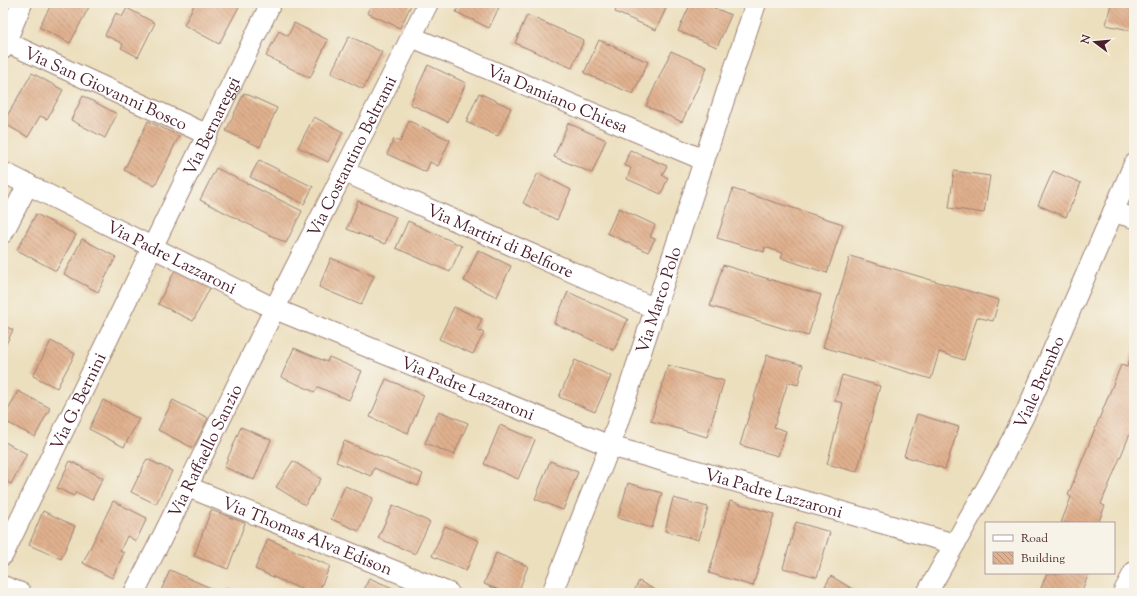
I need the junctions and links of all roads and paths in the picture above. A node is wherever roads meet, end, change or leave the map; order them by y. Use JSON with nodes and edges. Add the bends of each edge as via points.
{"nodes":[{"id":1,"x":22,"y":3,"type":"edge"},
{"id":2,"x":271,"y":3,"type":"edge"},
{"id":3,"x":428,"y":3,"type":"edge"},
{"id":4,"x":756,"y":3,"type":"edge"},
{"id":5,"x":412,"y":37,"type":"junction"},
{"id":6,"x":4,"y":45,"type":"edge"},
{"id":7,"x":206,"y":134,"type":"junction"},
{"id":8,"x":704,"y":160,"type":"junction"},
{"id":9,"x":1134,"y":164,"type":"edge"},
{"id":10,"x":3,"y":172,"type":"edge"},
{"id":11,"x":345,"y":172,"type":"junction"},
{"id":12,"x":28,"y":184,"type":"junction"},
{"id":13,"x":1113,"y":212,"type":"junction"},
{"id":14,"x":1134,"y":218,"type":"edge"},
{"id":15,"x":3,"y":233,"type":"edge"},
{"id":16,"x":151,"y":248,"type":"junction"},
{"id":17,"x":275,"y":309,"type":"junction"},
{"id":18,"x":656,"y":309,"type":"junction"},
{"id":19,"x":610,"y":446,"type":"junction"},
{"id":20,"x":188,"y":487,"type":"junction"},
{"id":21,"x":955,"y":544,"type":"junction"},
{"id":22,"x":3,"y":555,"type":"edge"},
{"id":23,"x":1134,"y":572,"type":"edge"},
{"id":24,"x":3,"y":586,"type":"edge"},
{"id":25,"x":21,"y":593,"type":"edge"},
{"id":26,"x":134,"y":593,"type":"edge"},
{"id":27,"x":449,"y":593,"type":"edge"},
{"id":28,"x":552,"y":593,"type":"edge"},
{"id":29,"x":927,"y":593,"type":"edge"},
{"id":30,"x":1123,"y":593,"type":"edge"}],
"edges":[{"from":1,"to":6,"type":"street"},
{"from":2,"to":7,"type":"street","name":"Via Bernareggi"},
{"from":3,"to":5,"type":"street","name":"Via Costantino Beltrami"},
{"from":4,"to":8,"type":"street","name":"Via Marco Polo"},
{"from":5,"to":8,"type":"street","name":"Via Damiano Chiesa"},
{"from":5,"to":11,"type":"street","name":"Via Costantino Beltrami"},
{"from":6,"to":7,"type":"street","name":"Via San Giovanni Bosco"},
{"from":7,"to":16,"type":"street","name":"Via Bernareggi"},
{"from":8,"to":18,"type":"street","name":"Via Marco Polo"},
{"from":9,"to":13,"type":"street","name":"Viale Brembo"},
{"from":10,"to":12,"type":"street","name":"Via Padre Lazzaroni"},
{"from":11,"to":17,"type":"street","name":"Via Costantino Beltrami"},
{"from":11,"to":18,"type":"street","name":"Via Martiri di Belfiore"},
{"from":12,"to":15,"type":"street"},
{"from":12,"to":16,"type":"street","name":"Via Padre Lazzaroni"},
{"from":13,"to":14,"type":"street"},
{"from":13,"to":21,"type":"street","name":"Viale Brembo","via":[[1034,396]]},
{"from":16,"to":17,"type":"street","name":"Via Padre Lazzaroni"},
{"from":16,"to":22,"type":"street","name":"Via G. Bernini"},
{"from":17,"to":19,"type":"street","name":"Via Padre Lazzaroni"},
{"from":17,"to":20,"type":"street","name":"Via Raffaello Sanzio"},
{"from":18,"to":19,"type":"street","name":"Via Marco Polo"},
{"from":19,"to":21,"type":"street","name":"Via Padre Lazzaroni"},
{"from":19,"to":28,"type":"street","name":"Via Marco Polo"},
{"from":20,"to":26,"type":"street","name":"Via Raffaello Sanzio"},
{"from":20,"to":27,"type":"street","name":"Via Thomas Alva Edison"},
{"from":21,"to":29,"type":"street","name":"Viale Brembo"},
{"from":23,"to":30,"type":"street"},
{"from":24,"to":25,"type":"street"}]}
